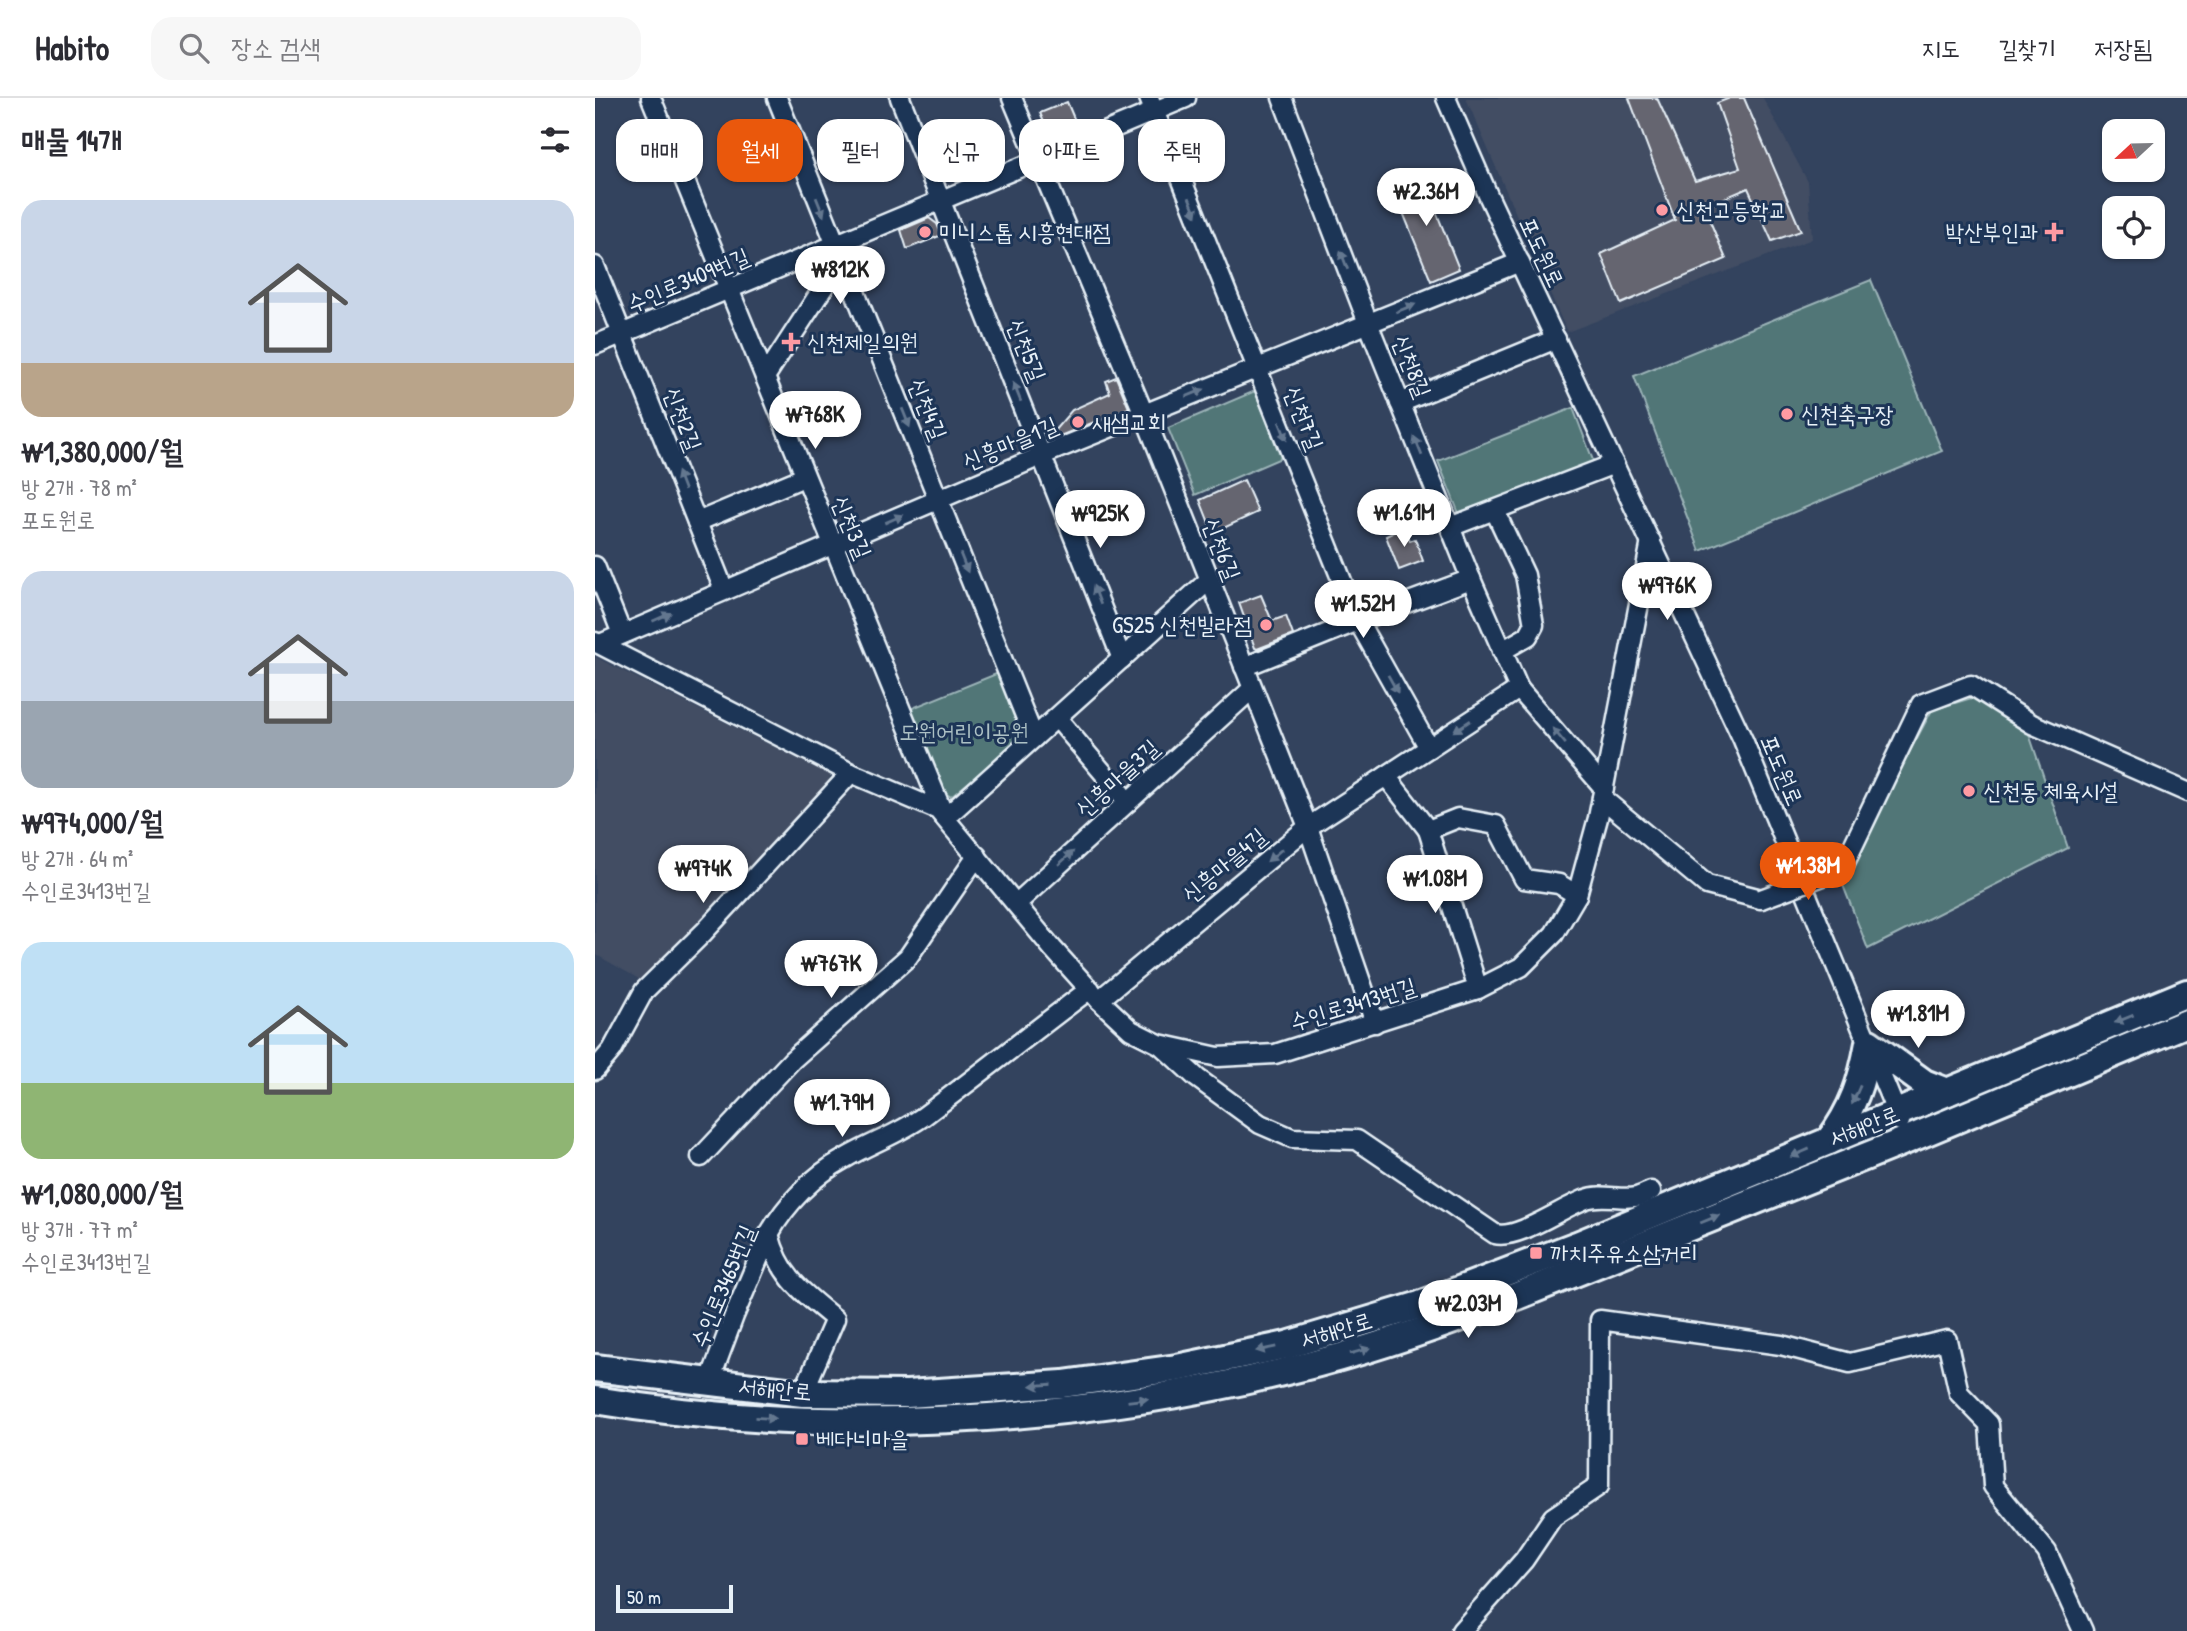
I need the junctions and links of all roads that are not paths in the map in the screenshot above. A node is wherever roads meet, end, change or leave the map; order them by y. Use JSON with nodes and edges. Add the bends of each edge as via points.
{"nodes":[{"id":1,"x":651,"y":98,"type":"edge"},
{"id":2,"x":776,"y":98,"type":"edge"},
{"id":3,"x":900,"y":98,"type":"edge"},
{"id":4,"x":1012,"y":98,"type":"edge"},
{"id":5,"x":1187,"y":98,"type":"edge"},
{"id":6,"x":1282,"y":98,"type":"edge"},
{"id":7,"x":1445,"y":98,"type":"edge"},
{"id":8,"x":1152,"y":105,"type":"edge"},
{"id":9,"x":1021,"y":119,"type":"edge"},
{"id":10,"x":1124,"y":119,"type":"edge"},
{"id":11,"x":1019,"y":169,"type":"edge"},
{"id":12,"x":1047,"y":182,"type":"edge"},
{"id":13,"x":941,"y":201,"type":"junction"},
{"id":14,"x":839,"y":252,"type":"junction"},
{"id":15,"x":1520,"y":262,"type":"junction"},
{"id":16,"x":595,"y":266,"type":"edge"},
{"id":17,"x":730,"y":289,"type":"junction"},
{"id":18,"x":1368,"y":323,"type":"junction"},
{"id":19,"x":623,"y":333,"type":"junction"},
{"id":20,"x":1556,"y":340,"type":"junction"},
{"id":21,"x":595,"y":345,"type":"edge"},
{"id":22,"x":1258,"y":368,"type":"junction"},
{"id":23,"x":765,"y":377,"type":"junction"},
{"id":24,"x":1400,"y":403,"type":"junction"},
{"id":25,"x":1144,"y":414,"type":"junction"},
{"id":26,"x":1042,"y":455,"type":"junction"},
{"id":27,"x":1614,"y":464,"type":"junction"},
{"id":28,"x":804,"y":477,"type":"junction"},
{"id":29,"x":939,"y":500,"type":"junction"},
{"id":30,"x":1495,"y":510,"type":"junction"},
{"id":31,"x":697,"y":522,"type":"junction"},
{"id":32,"x":1450,"y":527,"type":"junction"},
{"id":33,"x":1651,"y":541,"type":"junction"},
{"id":34,"x":833,"y":545,"type":"junction"},
{"id":35,"x":595,"y":566,"type":"edge"},
{"id":36,"x":1471,"y":579,"type":"junction"},
{"id":37,"x":1208,"y":582,"type":"junction"},
{"id":38,"x":724,"y":590,"type":"junction"},
{"id":39,"x":1358,"y":621,"type":"junction"},
{"id":40,"x":622,"y":634,"type":"junction"},
{"id":41,"x":597,"y":643,"type":"edge"},
{"id":42,"x":1502,"y":650,"type":"junction"},
{"id":43,"x":1122,"y":659,"type":"junction"},
{"id":44,"x":1244,"y":667,"type":"junction"},
{"id":45,"x":1252,"y":689,"type":"junction"},
{"id":46,"x":1519,"y":689,"type":"junction"},
{"id":47,"x":1057,"y":718,"type":"junction"},
{"id":48,"x":1034,"y":738,"type":"junction"},
{"id":49,"x":1429,"y":748,"type":"junction"},
{"id":50,"x":851,"y":773,"type":"junction"},
{"id":51,"x":1386,"y":776,"type":"junction"},
{"id":52,"x":2187,"y":792,"type":"edge"},
{"id":53,"x":1603,"y":793,"type":"junction"},
{"id":54,"x":1128,"y":802,"type":"junction"},
{"id":55,"x":946,"y":818,"type":"junction"},
{"id":56,"x":1308,"y":827,"type":"junction"},
{"id":57,"x":1428,"y":830,"type":"junction"},
{"id":58,"x":977,"y":856,"type":"junction"},
{"id":59,"x":1577,"y":895,"type":"junction"},
{"id":60,"x":1016,"y":904,"type":"junction"},
{"id":61,"x":1478,"y":989,"type":"junction"},
{"id":62,"x":2187,"y":993,"type":"edge"},
{"id":63,"x":1094,"y":994,"type":"junction"},
{"id":64,"x":1375,"y":1023,"type":"junction"},
{"id":65,"x":2187,"y":1023,"type":"edge"},
{"id":66,"x":1869,"y":1043,"type":"junction"},
{"id":67,"x":1159,"y":1044,"type":"junction"},
{"id":68,"x":595,"y":1070,"type":"edge"},
{"id":69,"x":1947,"y":1092,"type":"junction"},
{"id":70,"x":1896,"y":1113,"type":"junction"},
{"id":71,"x":1907,"y":1140,"type":"junction"},
{"id":72,"x":1829,"y":1141,"type":"junction"},
{"id":73,"x":701,"y":1157,"type":"dead end"},
{"id":74,"x":1651,"y":1191,"type":"dead end"},
{"id":75,"x":769,"y":1234,"type":"junction"},
{"id":76,"x":595,"y":1362,"type":"edge"},
{"id":77,"x":595,"y":1368,"type":"edge"},
{"id":78,"x":626,"y":1372,"type":"junction"},
{"id":79,"x":709,"y":1383,"type":"junction"},
{"id":80,"x":803,"y":1392,"type":"junction"},
{"id":81,"x":595,"y":1400,"type":"edge"},
{"id":82,"x":595,"y":1411,"type":"edge"},
{"id":83,"x":697,"y":1413,"type":"junction"},
{"id":84,"x":1461,"y":1631,"type":"edge"},
{"id":85,"x":2083,"y":1631,"type":"edge"}],
"edges":[{"from":1,"to":17,"type":"street","name":"신천3길"},
{"from":2,"to":14,"type":"street","name":"신천4길","one_way":true},
{"from":3,"to":13,"type":"street","name":"신천5길"},
{"from":4,"to":9,"type":"street","name":"신천6길"},
{"from":5,"to":8,"type":"street","name":"수인로3409번길"},
{"from":18,"to":6,"type":"street","name":"신천8길","one_way":true},
{"from":7,"to":15,"type":"street","name":"포도원로"},
{"from":8,"to":10,"type":"street","name":"수인로3409번길"},
{"from":8,"to":22,"type":"street","name":"신천7길","one_way":true},
{"from":11,"to":13,"type":"street","name":"수인로3409번길"},
{"from":12,"to":25,"type":"street","name":"신천6길"},
{"from":13,"to":14,"type":"street","name":"수인로3409번길"},
{"from":26,"to":13,"type":"street","name":"신천5길","one_way":true},
{"from":14,"to":17,"type":"street","name":"수인로3409번길"},
{"from":14,"to":23,"type":"street"},
{"from":14,"to":29,"type":"street","name":"신천4길","one_way":true},
{"from":18,"to":15,"type":"street","name":"신흥마을1길","one_way":true},
{"from":15,"to":20,"type":"street","name":"포도원로"},
{"from":16,"to":19,"type":"street","name":"신천2길"},
{"from":17,"to":19,"type":"street","name":"수인로3409번길"},
{"from":17,"to":23,"type":"street","name":"신천3길"},
{"from":18,"to":22,"type":"street","name":"신흥마을1길"},
{"from":18,"to":24,"type":"street","name":"신천8길"},
{"from":19,"to":21,"type":"street","name":"수인로3409번길"},
{"from":31,"to":19,"type":"street","name":"신천2길","one_way":true},
{"from":20,"to":24,"type":"street"},
{"from":20,"to":27,"type":"street","name":"포도원로"},
{"from":25,"to":22,"type":"street","name":"신흥마을1길","one_way":true},
{"from":22,"to":39,"type":"street","name":"신천7길","one_way":true},
{"from":23,"to":28,"type":"street","name":"신천3길"},
{"from":32,"to":24,"type":"street","name":"신천8길","one_way":true},
{"from":25,"to":26,"type":"street","name":"신흥마을1길"},
{"from":25,"to":37,"type":"street","name":"신천6길"},
{"from":26,"to":29,"type":"street","name":"신흥마을1길"},
{"from":43,"to":26,"type":"street","name":"신천5길","one_way":true},
{"from":27,"to":30,"type":"street"},
{"from":27,"to":33,"type":"street","name":"포도원로"},
{"from":28,"to":31,"type":"street"},
{"from":28,"to":34,"type":"street","name":"신천3길"},
{"from":34,"to":29,"type":"street","name":"신흥마을1길","one_way":true},
{"from":29,"to":48,"type":"street","name":"신천4길","one_way":true},
{"from":30,"to":32,"type":"street"},
{"from":30,"to":42,"type":"street","via":[[1525,576],[1534,625],[1528,636]]},
{"from":31,"to":38,"type":"street","name":"신천2길"},
{"from":32,"to":36,"type":"street","name":"신천8길"},
{"from":33,"to":53,"type":"street","name":"수인로3413번길"},
{"from":33,"to":66,"type":"street","name":"포도원로","via":[[1743,740]]},
{"from":34,"to":38,"type":"street","name":"신흥마을1길"},
{"from":34,"to":55,"type":"street","name":"신천3길"},
{"from":35,"to":40,"type":"street"},
{"from":36,"to":39,"type":"street"},
{"from":36,"to":42,"type":"street","name":"신천8길"},
{"from":37,"to":43,"type":"street"},
{"from":37,"to":44,"type":"street","name":"신천6길"},
{"from":40,"to":38,"type":"street","name":"신흥마을1길","one_way":true},
{"from":39,"to":44,"type":"street"},
{"from":39,"to":49,"type":"street","name":"신천7길","one_way":true},
{"from":40,"to":41,"type":"street","name":"신흥마을1길"},
{"from":41,"to":50,"type":"street","name":"수인로3413번길"},
{"from":42,"to":46,"type":"street","name":"신천8길"},
{"from":43,"to":47,"type":"street"},
{"from":44,"to":45,"type":"street","name":"신천6길"},
{"from":45,"to":54,"type":"street","name":"신흥마을3길"},
{"from":45,"to":56,"type":"street","name":"신천6길"},
{"from":46,"to":49,"type":"street","name":"신흥마을4길","one_way":true},
{"from":53,"to":46,"type":"street","name":"신천8길","one_way":true},
{"from":47,"to":48,"type":"street"},
{"from":47,"to":54,"type":"street"},
{"from":48,"to":55,"type":"street"},
{"from":49,"to":51,"type":"street","name":"신흥마을4길"},
{"from":50,"to":55,"type":"street","name":"수인로3413번길","via":[[938,810]]},
{"from":50,"to":68,"type":"street","via":[[644,991],[612,1050]]},
{"from":51,"to":56,"type":"street","name":"신흥마을4길"},
{"from":51,"to":57,"type":"street"},
{"from":52,"to":53,"type":"street","name":"신천8길","bridge":true,"via":[[2032,724],[1971,685],[1921,704],[1842,869],[1761,900],[1707,885]]},
{"from":53,"to":59,"type":"street","name":"수인로3413번길"},
{"from":60,"to":54,"type":"street","name":"신흥마을3길","one_way":true},
{"from":55,"to":58,"type":"street","name":"수인로3413번길"},
{"from":56,"to":63,"type":"street","name":"신흥마을4길","one_way":true},
{"from":56,"to":64,"type":"street","name":"신천6길"},
{"from":57,"to":59,"type":"street","via":[[1458,818],[1496,825],[1524,879],[1559,884]]},
{"from":57,"to":61,"type":"street"},
{"from":58,"to":60,"type":"street","name":"수인로3413번길"},
{"from":58,"to":73,"type":"street","via":[[908,957],[792,1060]]},
{"from":59,"to":61,"type":"street","name":"수인로3413번길","via":[[1554,934],[1521,967]]},
{"from":60,"to":63,"type":"street","name":"수인로3413번길"},
{"from":61,"to":64,"type":"street","name":"수인로3413번길"},
{"from":62,"to":69,"type":"main road","name":"서해안로","one_way":true},
{"from":63,"to":67,"type":"street","name":"수인로3413번길","via":[[1131,1030]]},
{"from":63,"to":75,"type":"street","name":"수인로3465번길","via":[[922,1117],[822,1173]]},
{"from":64,"to":67,"type":"street","name":"수인로3413번길","via":[[1275,1054],[1218,1057]]},
{"from":65,"to":71,"type":"main road","name":"서해안로"},
{"from":66,"to":69,"type":"main road","via":[[1924,1083]]},
{"from":66,"to":70,"type":"street","name":"포도원로"},
{"from":66,"to":72,"type":"main road","one_way":true,"via":[[1863,1079],[1845,1120]]},
{"from":67,"to":74,"type":"street","via":[[1259,1124],[1292,1138],[1357,1140],[1503,1237],[1588,1198],[1637,1197]]},
{"from":69,"to":70,"type":"main road","name":"서해안로"},
{"from":70,"to":71,"type":"street","name":"포도원로"},
{"from":70,"to":72,"type":"main road","name":"서해안로"},
{"from":83,"to":71,"type":"main road","name":"서해안로","one_way":true,"via":[[799,1420],[988,1417],[1162,1397],[1295,1369],[1486,1308]]},
{"from":72,"to":80,"type":"main road","name":"서해안로","one_way":true,"via":[[1420,1305],[1287,1345],[1177,1368],[1063,1384],[907,1394]]},
{"from":75,"to":79,"type":"street","name":"수인로3465번길"},
{"from":75,"to":80,"type":"street","via":[[775,1257],[788,1278],[835,1320]]},
{"from":76,"to":78,"type":"main road"},
{"from":77,"to":78,"type":"main road","name":"서해안로"},
{"from":78,"to":79,"type":"main road","name":"서해안로"},
{"from":79,"to":80,"type":"main road","name":"서해안로"},
{"from":81,"to":83,"type":"main road","name":"서해안로"},
{"from":82,"to":83,"type":"main road"},
{"from":84,"to":85,"type":"street","via":[[1524,1560],[1553,1517],[1599,1486],[1600,1321],[1781,1345],[1850,1363],[1947,1340],[1959,1393],[1989,1424],[1993,1486],[2047,1552]]}]}
